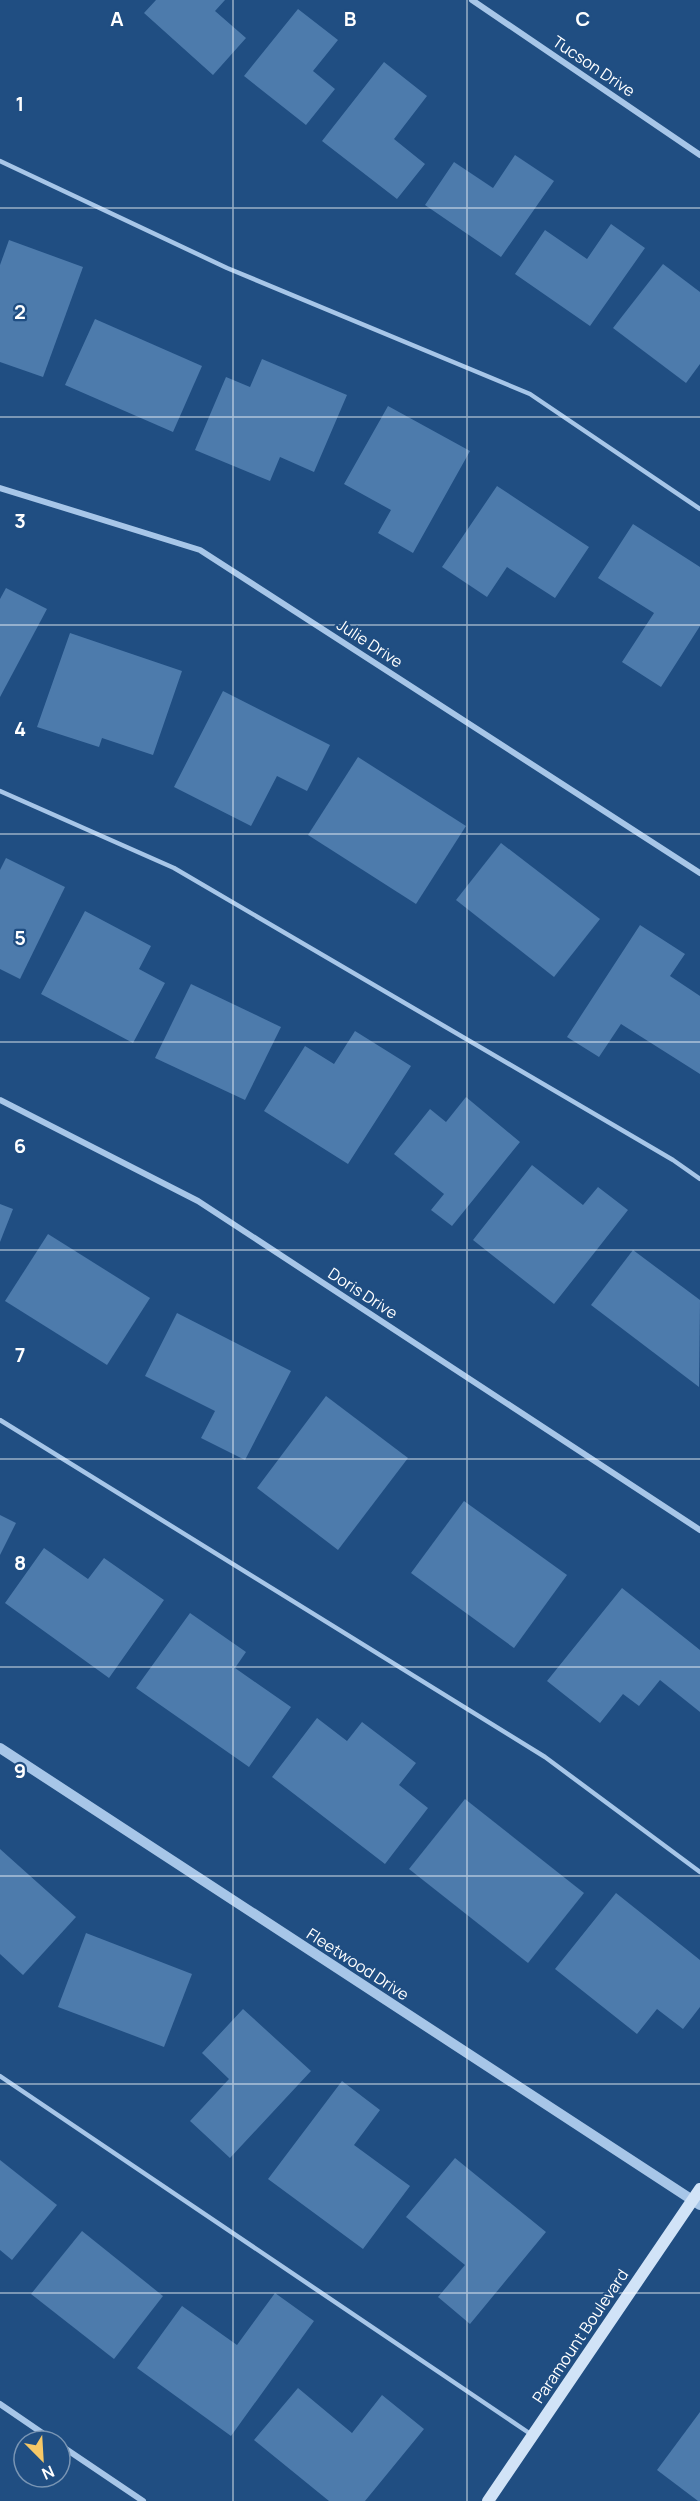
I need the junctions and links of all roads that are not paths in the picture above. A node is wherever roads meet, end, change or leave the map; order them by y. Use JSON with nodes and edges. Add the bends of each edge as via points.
{"nodes":[{"id":1,"x":472,"y":0,"type":"edge"},
{"id":2,"x":0,"y":153,"type":"edge"},
{"id":3,"x":700,"y":155,"type":"edge"},
{"id":4,"x":2,"y":162,"type":"edge"},
{"id":5,"x":0,"y":488,"type":"edge"},
{"id":6,"x":700,"y":509,"type":"edge"},
{"id":7,"x":0,"y":791,"type":"edge"},
{"id":8,"x":700,"y":873,"type":"edge"},
{"id":9,"x":0,"y":1100,"type":"edge"},
{"id":10,"x":700,"y":1179,"type":"edge"},
{"id":11,"x":0,"y":1420,"type":"edge"},
{"id":12,"x":700,"y":1530,"type":"edge"},
{"id":13,"x":0,"y":1748,"type":"edge"},
{"id":14,"x":700,"y":1872,"type":"edge"},
{"id":15,"x":0,"y":2076,"type":"edge"},
{"id":16,"x":700,"y":2189,"type":"edge"},
{"id":17,"x":696,"y":2202,"type":"edge"},
{"id":18,"x":0,"y":2404,"type":"edge"},
{"id":19,"x":36,"y":2429,"type":"edge"},
{"id":20,"x":533,"y":2435,"type":"junction"},
{"id":21,"x":72,"y":2453,"type":"edge"},
{"id":22,"x":143,"y":2501,"type":"edge"},
{"id":23,"x":488,"y":2501,"type":"edge"}],
"edges":[{"from":1,"to":3,"type":"street","name":"Tucson Drive"},
{"from":2,"to":4,"type":"lane"},
{"from":4,"to":6,"type":"lane","via":[[227,268],[530,394]]},
{"from":5,"to":8,"type":"street","name":"Julie Drive","via":[[200,550]]},
{"from":7,"to":10,"type":"lane","via":[[174,868]]},
{"from":9,"to":12,"type":"street","name":"Doris Drive","via":[[198,1201]]},
{"from":11,"to":14,"type":"lane","via":[[545,1757]]},
{"from":13,"to":17,"type":"street","name":"Fleetwood Drive"},
{"from":15,"to":20,"type":"lane"},
{"from":16,"to":17,"type":"main road","name":"Paramount Boulevard"},
{"from":17,"to":20,"type":"main road","name":"Paramount Boulevard"},
{"from":18,"to":19,"type":"street"},
{"from":20,"to":23,"type":"main road","name":"Paramount Boulevard"},
{"from":21,"to":22,"type":"street"}]}
